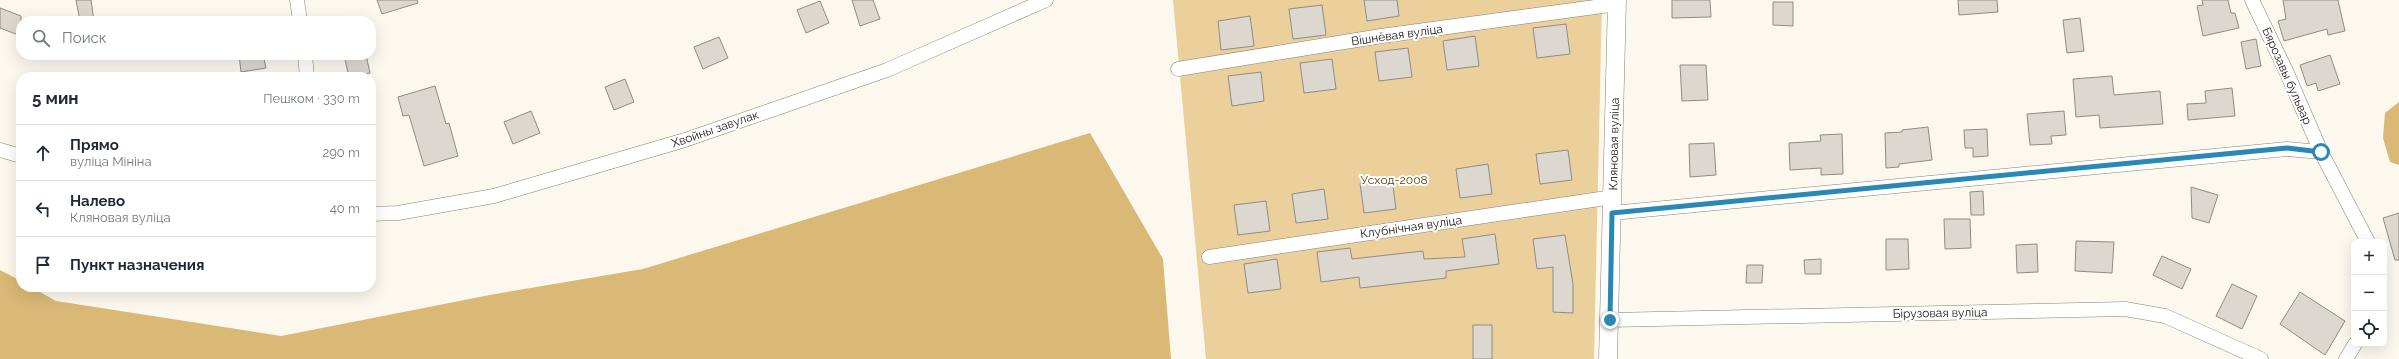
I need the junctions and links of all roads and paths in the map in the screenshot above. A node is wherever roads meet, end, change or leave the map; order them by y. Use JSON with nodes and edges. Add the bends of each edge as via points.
{"nodes":[{"id":1,"x":297,"y":0,"type":"edge"},
{"id":2,"x":1046,"y":0,"type":"edge"},
{"id":3,"x":2252,"y":0,"type":"edge"},
{"id":4,"x":1617,"y":2,"type":"edge"},
{"id":5,"x":299,"y":16,"type":"edge"},
{"id":6,"x":305,"y":60,"type":"edge"},
{"id":7,"x":1178,"y":69,"type":"dead end"},
{"id":8,"x":306,"y":72,"type":"edge"},
{"id":9,"x":0,"y":150,"type":"edge"},
{"id":10,"x":2321,"y":152,"type":"junction"},
{"id":11,"x":16,"y":155,"type":"edge"},
{"id":12,"x":1612,"y":205,"type":"junction"},
{"id":13,"x":376,"y":214,"type":"edge"},
{"id":14,"x":2366,"y":239,"type":"edge"},
{"id":15,"x":1209,"y":257,"type":"dead end"},
{"id":16,"x":1610,"y":320,"type":"junction"},
{"id":17,"x":2353,"y":347,"type":"edge"},
{"id":18,"x":1608,"y":359,"type":"edge"},
{"id":19,"x":2261,"y":359,"type":"edge"},
{"id":20,"x":2346,"y":359,"type":"edge"}],
"edges":[{"from":1,"to":5,"type":"street"},
{"from":2,"to":13,"type":"street","name":"Хвойны завулак","via":[[887,70],[685,140],[494,196],[398,213]]},
{"from":3,"to":10,"type":"street","name":"Бярозавы бульвар"},
{"from":4,"to":7,"type":"street","name":"Вішнёвая вуліца"},
{"from":4,"to":12,"type":"street","name":"Кляновая вуліца"},
{"from":6,"to":8,"type":"street"},
{"from":9,"to":11,"type":"street"},
{"from":10,"to":12,"type":"street","name":"Клубнічная вуліца","via":[[2287,148]]},
{"from":10,"to":14,"type":"street","name":"Бярозавы бульвар"},
{"from":12,"to":15,"type":"street","name":"Клубнічная вуліца"},
{"from":12,"to":16,"type":"street","name":"Кляновая вуліца"},
{"from":16,"to":18,"type":"street","name":"Кляновая вуліца"},
{"from":16,"to":19,"type":"street","name":"Бірузовая вуліца","via":[[2125,309],[2165,316]]},
{"from":17,"to":20,"type":"street"}]}
